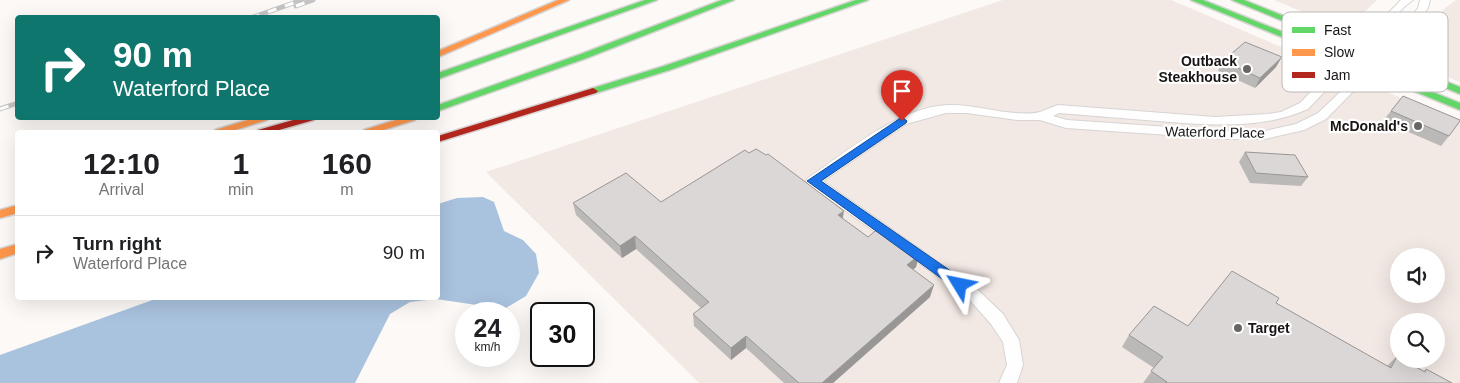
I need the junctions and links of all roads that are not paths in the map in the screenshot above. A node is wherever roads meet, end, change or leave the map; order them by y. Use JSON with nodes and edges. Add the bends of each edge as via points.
{"nodes":[{"id":1,"x":565,"y":0,"type":"edge"},
{"id":2,"x":653,"y":0,"type":"edge"},
{"id":3,"x":730,"y":0,"type":"edge"},
{"id":4,"x":864,"y":0,"type":"edge"},
{"id":5,"x":1195,"y":0,"type":"edge"},
{"id":6,"x":1236,"y":0,"type":"edge"},
{"id":7,"x":1408,"y":0,"type":"edge"},
{"id":8,"x":1425,"y":0,"type":"edge"},
{"id":9,"x":1393,"y":12,"type":"edge"},
{"id":10,"x":1420,"y":12,"type":"edge"},
{"id":11,"x":1282,"y":19,"type":"edge"},
{"id":12,"x":1282,"y":35,"type":"edge"},
{"id":13,"x":440,"y":53,"type":"edge"},
{"id":14,"x":440,"y":75,"type":"edge"},
{"id":15,"x":1448,"y":86,"type":"edge"},
{"id":16,"x":1460,"y":91,"type":"edge"},
{"id":17,"x":1317,"y":92,"type":"edge"},
{"id":18,"x":1345,"y":92,"type":"edge"},
{"id":19,"x":1424,"y":92,"type":"edge"},
{"id":20,"x":440,"y":107,"type":"edge"},
{"id":21,"x":1460,"y":107,"type":"edge"},
{"id":22,"x":1041,"y":116,"type":"junction"},
{"id":23,"x":257,"y":120,"type":"edge"},
{"id":24,"x":303,"y":120,"type":"edge"},
{"id":25,"x":405,"y":120,"type":"edge"},
{"id":26,"x":225,"y":130,"type":"edge"},
{"id":27,"x":269,"y":130,"type":"edge"},
{"id":28,"x":374,"y":130,"type":"edge"},
{"id":29,"x":440,"y":138,"type":"edge"},
{"id":30,"x":15,"y":210,"type":"edge"},
{"id":31,"x":0,"y":214,"type":"edge"},
{"id":32,"x":15,"y":249,"type":"edge"},
{"id":33,"x":0,"y":254,"type":"edge"},
{"id":34,"x":1008,"y":383,"type":"edge"}],
"edges":[{"from":1,"to":13,"type":"main road"},
{"from":2,"to":14,"type":"main road"},
{"from":3,"to":20,"type":"main road"},
{"from":4,"to":29,"type":"main road","via":[[658,71]]},
{"from":5,"to":12,"type":"main road"},
{"from":6,"to":11,"type":"main road"},
{"from":7,"to":9,"type":"street","name":"Waterford Place"},
{"from":8,"to":10,"type":"street","name":"Waterford Place"},
{"from":15,"to":16,"type":"main road"},
{"from":17,"to":22,"type":"street","name":"Waterford Place","via":[[1304,106],[1268,118],[1215,121],[1058,109]]},
{"from":18,"to":22,"type":"street","name":"Waterford Place","via":[[1322,116],[1300,128],[1265,135],[1228,136],[1066,124]]},
{"from":19,"to":21,"type":"main road"},
{"from":22,"to":34,"type":"street","name":"Waterford Place","via":[[968,109],[924,114],[902,121],[813,181],[973,294],[997,319],[1011,340],[1016,365]]},
{"from":23,"to":26,"type":"main road"},
{"from":24,"to":27,"type":"main road"},
{"from":25,"to":28,"type":"main road"},
{"from":30,"to":31,"type":"main road"},
{"from":32,"to":33,"type":"main road"}]}
